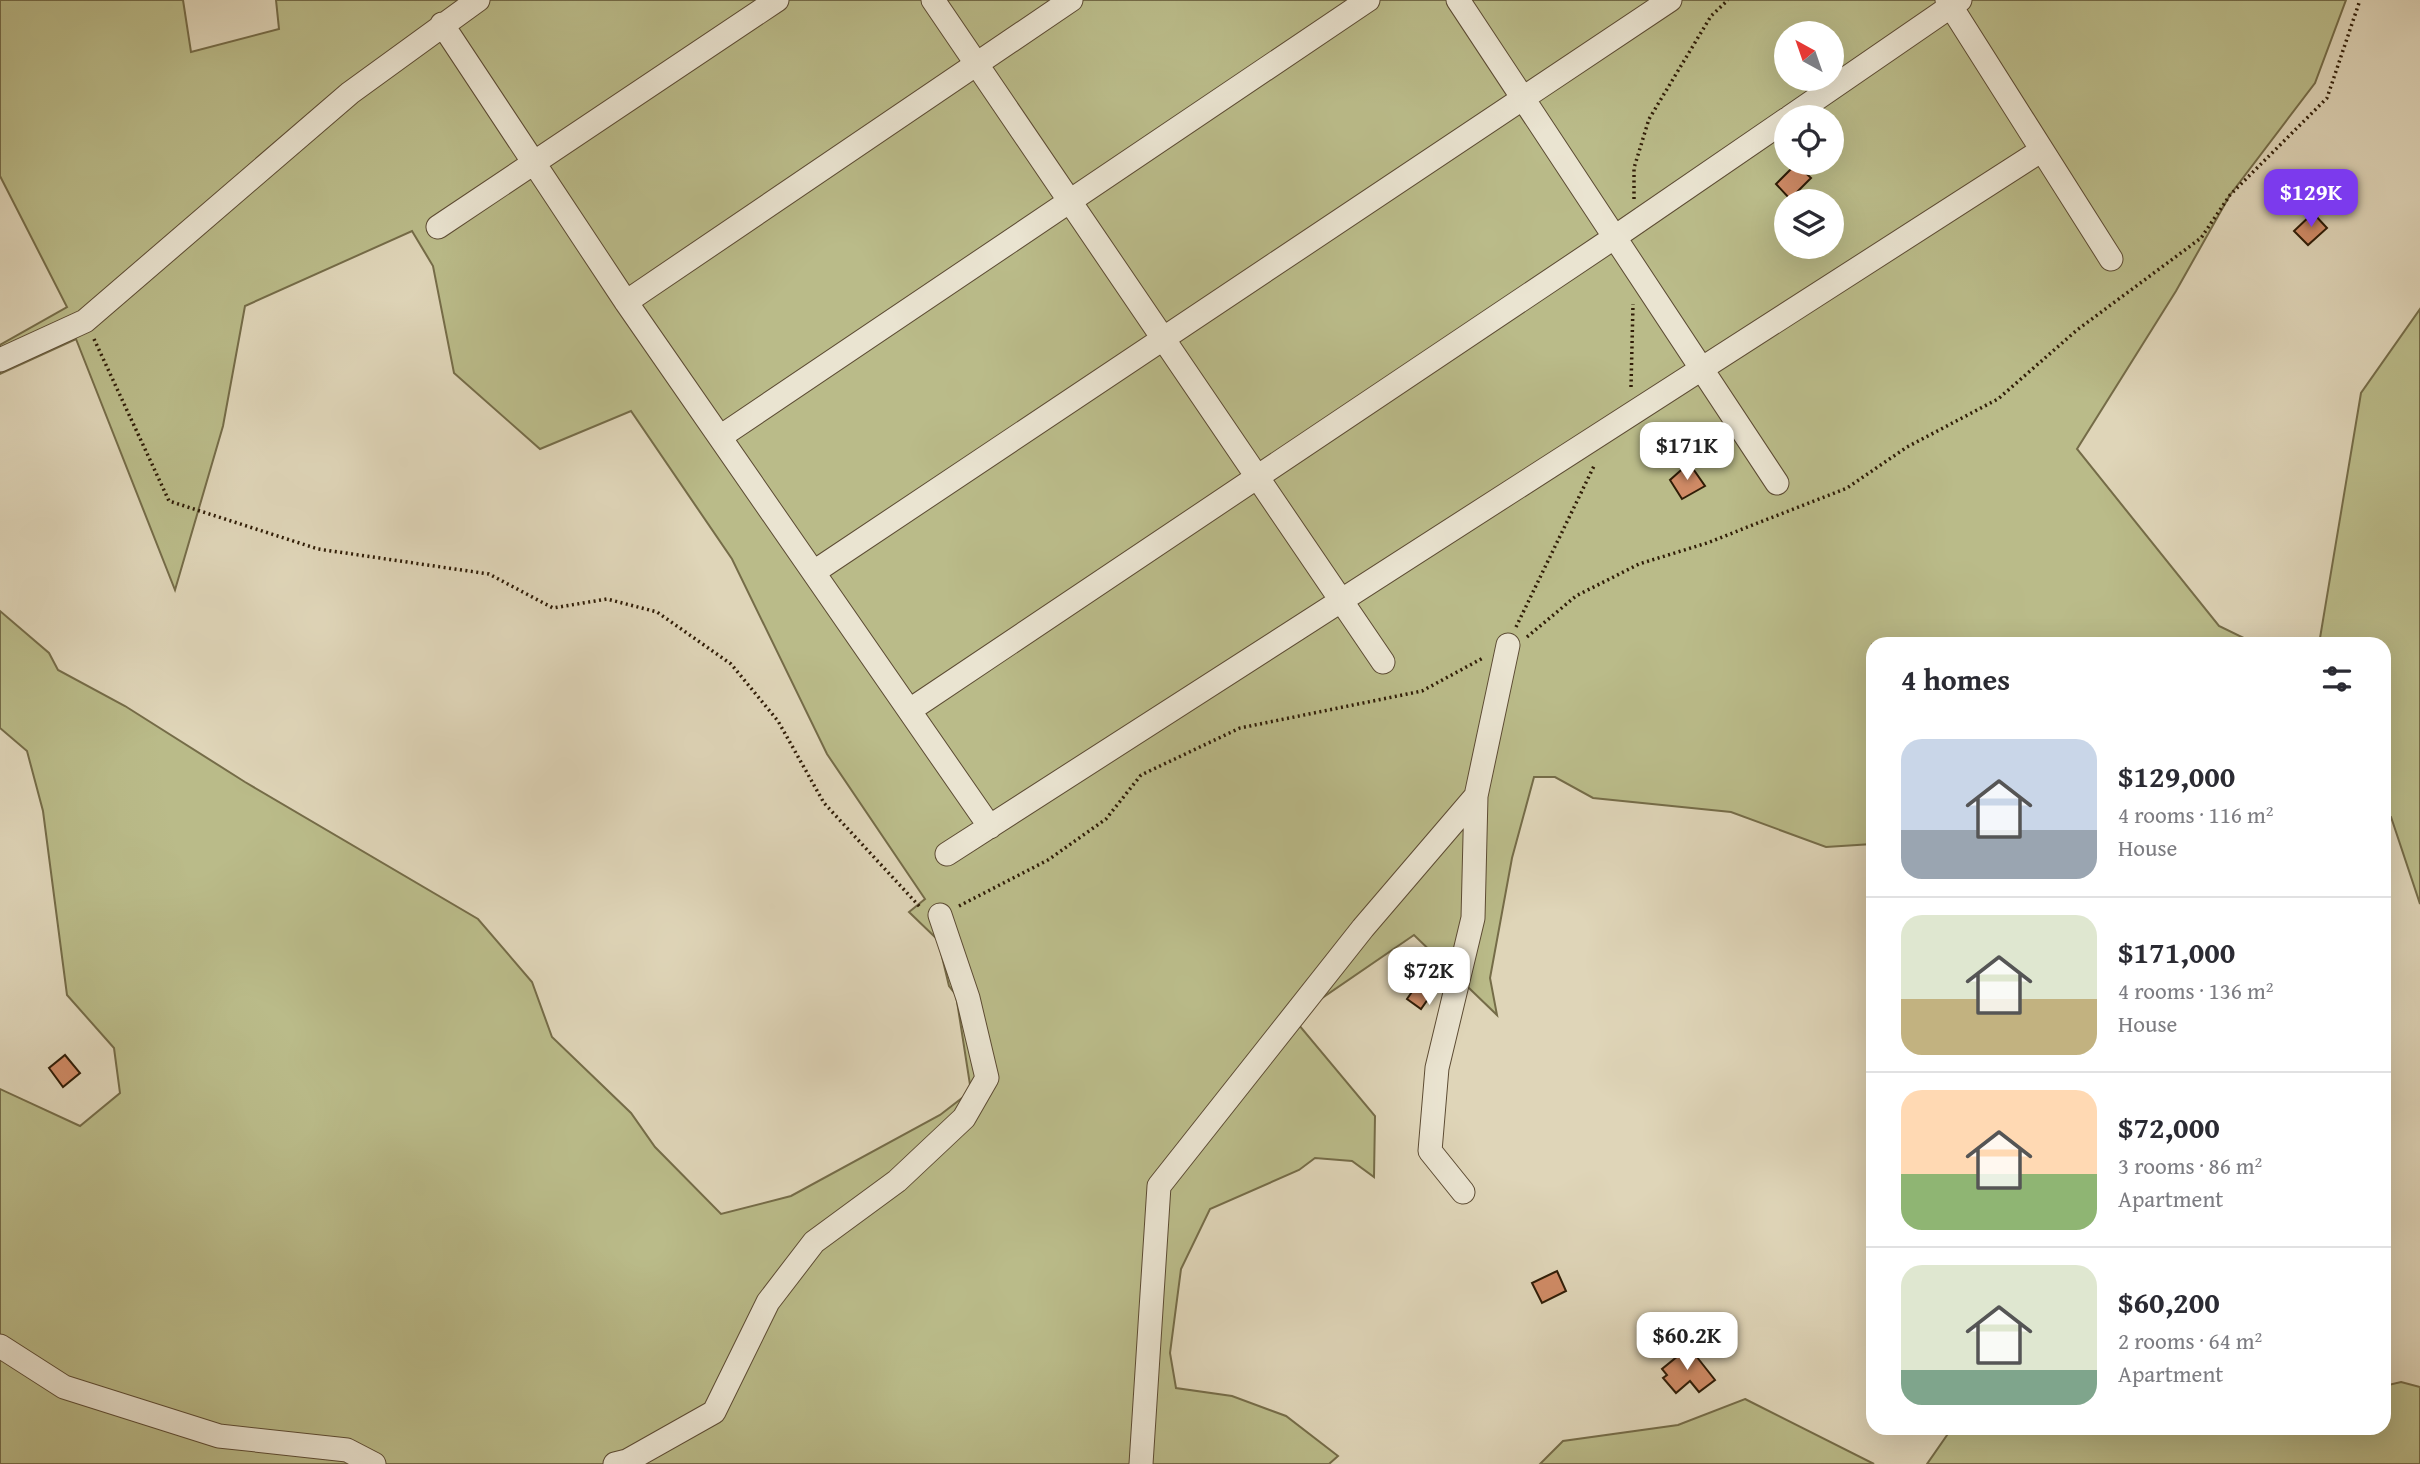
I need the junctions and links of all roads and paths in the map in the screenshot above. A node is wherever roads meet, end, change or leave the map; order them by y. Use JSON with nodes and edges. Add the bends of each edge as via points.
{"nodes":[{"id":1,"x":478,"y":0,"type":"edge"},
{"id":2,"x":777,"y":0,"type":"edge"},
{"id":3,"x":933,"y":0,"type":"edge"},
{"id":4,"x":1071,"y":0,"type":"edge"},
{"id":5,"x":1368,"y":0,"type":"edge"},
{"id":6,"x":1458,"y":0,"type":"edge"},
{"id":7,"x":1670,"y":0,"type":"edge"},
{"id":8,"x":1728,"y":0,"type":"edge"},
{"id":9,"x":2360,"y":0,"type":"edge"},
{"id":10,"x":1952,"y":2,"type":"edge"},
{"id":11,"x":442,"y":24,"type":"junction"},
{"id":12,"x":977,"y":64,"type":"junction"},
{"id":13,"x":1523,"y":98,"type":"junction"},
{"id":14,"x":1806,"y":105,"type":"edge"},
{"id":15,"x":1774,"y":128,"type":"edge"},
{"id":16,"x":2042,"y":150,"type":"junction"},
{"id":17,"x":534,"y":163,"type":"junction"},
{"id":18,"x":1070,"y":201,"type":"junction"},
{"id":19,"x":438,"y":228,"type":"dead end"},
{"id":20,"x":1624,"y":231,"type":"junction"},
{"id":21,"x":2111,"y":259,"type":"dead end"},
{"id":22,"x":1633,"y":265,"type":"junction"},
{"id":23,"x":626,"y":302,"type":"junction"},
{"id":24,"x":85,"y":321,"type":"junction"},
{"id":25,"x":1163,"y":339,"type":"junction"},
{"id":26,"x":0,"y":360,"type":"edge"},
{"id":27,"x":1702,"y":369,"type":"junction"},
{"id":28,"x":1612,"y":427,"type":"junction"},
{"id":29,"x":720,"y":437,"type":"junction"},
{"id":30,"x":1595,"y":463,"type":"dead end"},
{"id":31,"x":1258,"y":477,"type":"junction"},
{"id":32,"x":1777,"y":483,"type":"dead end"},
{"id":33,"x":814,"y":572,"type":"junction"},
{"id":34,"x":1342,"y":601,"type":"junction"},
{"id":35,"x":1508,"y":645,"type":"junction"},
{"id":36,"x":1383,"y":662,"type":"dead end"},
{"id":37,"x":910,"y":710,"type":"junction"},
{"id":38,"x":1476,"y":796,"type":"junction"},
{"id":39,"x":990,"y":827,"type":"junction"},
{"id":40,"x":947,"y":854,"type":"dead end"},
{"id":41,"x":940,"y":915,"type":"junction"},
{"id":42,"x":1463,"y":1192,"type":"dead end"},
{"id":43,"x":0,"y":1346,"type":"edge"},
{"id":44,"x":374,"y":1464,"type":"edge"},
{"id":45,"x":615,"y":1464,"type":"edge"},
{"id":46,"x":1141,"y":1464,"type":"edge"}],
"edges":[{"from":1,"to":11,"type":"street"},
{"from":2,"to":17,"type":"street"},
{"from":3,"to":12,"type":"street"},
{"from":4,"to":12,"type":"street"},
{"from":5,"to":18,"type":"street"},
{"from":6,"to":13,"type":"street"},
{"from":7,"to":13,"type":"street"},
{"from":8,"to":20,"type":"path","via":[[1711,16],[1649,120],[1634,168]]},
{"from":9,"to":35,"type":"path","via":[[2327,98],[2230,195],[2201,238],[2077,330],[1998,399],[1907,447],[1847,488],[1707,543],[1639,564],[1576,596],[1530,635]]},
{"from":10,"to":14,"type":"street"},
{"from":10,"to":16,"type":"street"},
{"from":11,"to":17,"type":"street"},
{"from":11,"to":24,"type":"street","via":[[350,93]]},
{"from":12,"to":18,"type":"street"},
{"from":12,"to":23,"type":"street"},
{"from":13,"to":20,"type":"street"},
{"from":13,"to":25,"type":"street"},
{"from":15,"to":20,"type":"street"},
{"from":16,"to":21,"type":"street"},
{"from":16,"to":27,"type":"street"},
{"from":17,"to":19,"type":"street"},
{"from":17,"to":23,"type":"street"},
{"from":18,"to":25,"type":"street"},
{"from":18,"to":29,"type":"street"},
{"from":20,"to":22,"type":"street"},
{"from":20,"to":31,"type":"street"},
{"from":22,"to":27,"type":"street"},
{"from":22,"to":28,"type":"path","via":[[1632,386]]},
{"from":23,"to":29,"type":"street"},
{"from":24,"to":26,"type":"street"},
{"from":24,"to":41,"type":"path","via":[[169,501],[318,549],[489,574],[553,608],[607,599],[657,612],[731,664],[778,720],[824,803],[917,906]]},
{"from":25,"to":31,"type":"street"},
{"from":25,"to":33,"type":"street"},
{"from":27,"to":28,"type":"street"},
{"from":27,"to":32,"type":"street"},
{"from":28,"to":34,"type":"street"},
{"from":29,"to":33,"type":"street"},
{"from":30,"to":35,"type":"path"},
{"from":31,"to":34,"type":"street"},
{"from":31,"to":37,"type":"street"},
{"from":33,"to":37,"type":"street"},
{"from":34,"to":36,"type":"street"},
{"from":34,"to":39,"type":"street"},
{"from":35,"to":38,"type":"street"},
{"from":35,"to":41,"type":"path","via":[[1422,691],[1240,728],[1153,769],[1141,775],[1105,819],[1048,860]]},
{"from":37,"to":39,"type":"street"},
{"from":38,"to":42,"type":"street","via":[[1473,918],[1437,1068],[1430,1151]]},
{"from":38,"to":46,"type":"street","via":[[1363,928],[1158,1186]]},
{"from":39,"to":40,"type":"street"},
{"from":41,"to":45,"type":"street","via":[[968,998],[987,1078],[964,1118],[897,1181],[814,1242],[768,1302],[714,1412]]},
{"from":43,"to":44,"type":"street","via":[[64,1387],[219,1436],[347,1450]]}]}
